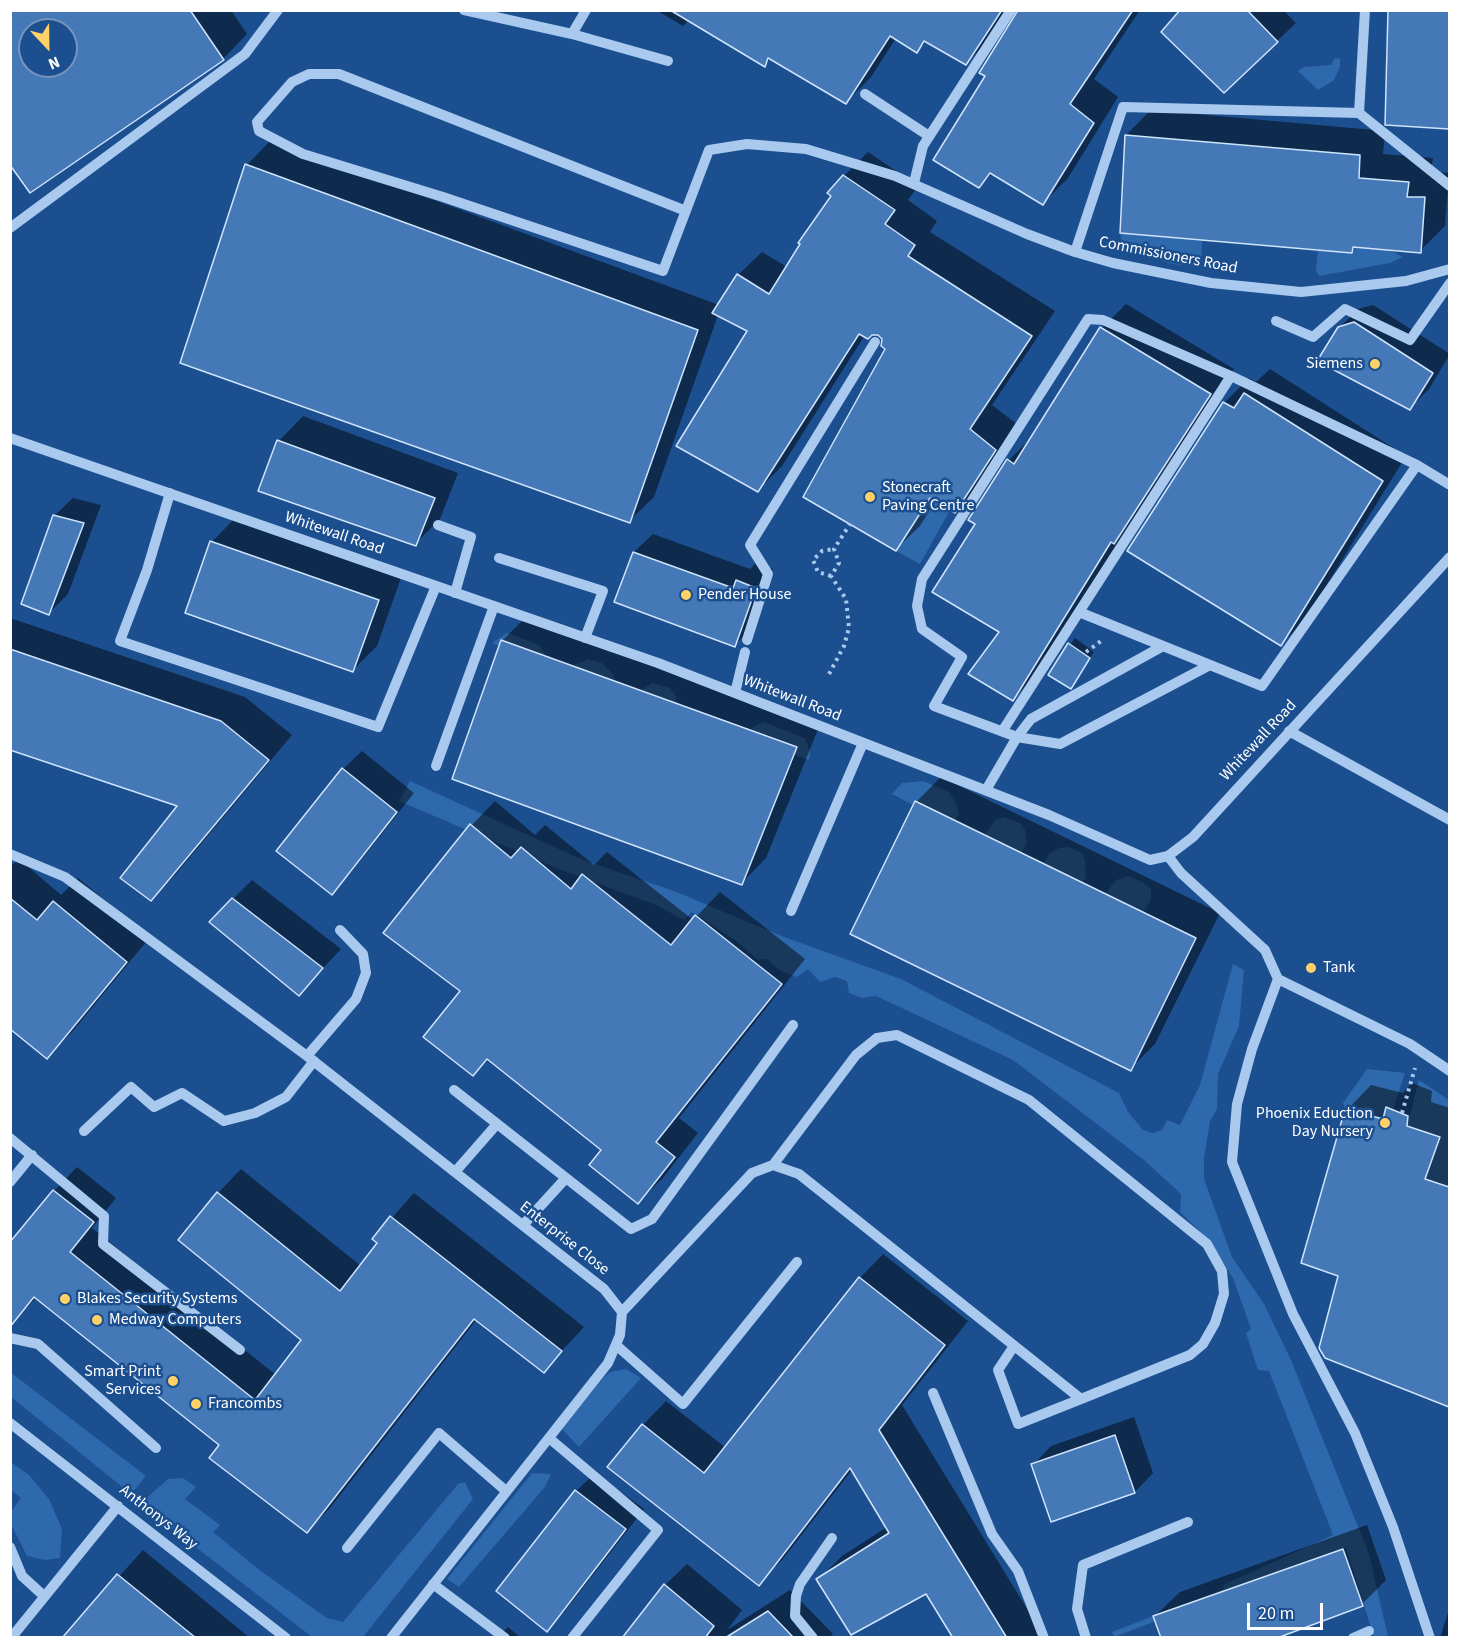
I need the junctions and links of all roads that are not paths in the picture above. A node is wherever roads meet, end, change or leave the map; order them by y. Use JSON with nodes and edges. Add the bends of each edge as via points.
{"nodes":[{"id":1,"x":278,"y":10,"type":"edge"},
{"id":2,"x":464,"y":10,"type":"edge"},
{"id":3,"x":586,"y":10,"type":"edge"},
{"id":4,"x":1011,"y":10,"type":"edge"},
{"id":5,"x":1365,"y":10,"type":"edge"},
{"id":6,"x":507,"y":15,"type":"edge"},
{"id":7,"x":572,"y":34,"type":"junction"},
{"id":8,"x":668,"y":61,"type":"dead end"},
{"id":9,"x":865,"y":94,"type":"dead end"},
{"id":10,"x":1359,"y":113,"type":"junction"},
{"id":11,"x":929,"y":136,"type":"junction"},
{"id":12,"x":914,"y":183,"type":"junction"},
{"id":13,"x":1449,"y":186,"type":"edge"},
{"id":14,"x":686,"y":211,"type":"junction"},
{"id":15,"x":10,"y":228,"type":"edge"},
{"id":16,"x":1075,"y":252,"type":"junction"},
{"id":17,"x":1449,"y":269,"type":"edge"},
{"id":18,"x":1449,"y":283,"type":"edge"},
{"id":19,"x":1276,"y":321,"type":"dead end"},
{"id":20,"x":875,"y":342,"type":"dead end"},
{"id":21,"x":1231,"y":376,"type":"junction"},
{"id":22,"x":10,"y":438,"type":"edge"},
{"id":23,"x":1417,"y":465,"type":"junction"},
{"id":24,"x":1449,"y":485,"type":"edge"},
{"id":25,"x":170,"y":494,"type":"junction"},
{"id":26,"x":438,"y":525,"type":"dead end"},
{"id":27,"x":1449,"y":557,"type":"edge"},
{"id":28,"x":499,"y":558,"type":"dead end"},
{"id":29,"x":436,"y":586,"type":"junction"},
{"id":30,"x":455,"y":593,"type":"junction"},
{"id":31,"x":494,"y":606,"type":"junction"},
{"id":32,"x":1079,"y":612,"type":"junction"},
{"id":33,"x":585,"y":638,"type":"junction"},
{"id":34,"x":747,"y":640,"type":"dead end"},
{"id":35,"x":1163,"y":646,"type":"junction"},
{"id":36,"x":745,"y":652,"type":"dead end"},
{"id":37,"x":1210,"y":665,"type":"junction"},
{"id":38,"x":735,"y":693,"type":"junction"},
{"id":39,"x":1003,"y":730,"type":"junction"},
{"id":40,"x":1289,"y":731,"type":"junction"},
{"id":41,"x":1017,"y":737,"type":"junction"},
{"id":42,"x":863,"y":743,"type":"junction"},
{"id":43,"x":436,"y":766,"type":"dead end"},
{"id":44,"x":986,"y":790,"type":"junction"},
{"id":45,"x":1449,"y":820,"type":"edge"},
{"id":46,"x":10,"y":854,"type":"edge"},
{"id":47,"x":1168,"y":856,"type":"junction"},
{"id":48,"x":791,"y":911,"type":"dead end"},
{"id":49,"x":340,"y":930,"type":"dead end"},
{"id":50,"x":1278,"y":979,"type":"junction"},
{"id":51,"x":793,"y":1025,"type":"dead end"},
{"id":52,"x":310,"y":1058,"type":"junction"},
{"id":53,"x":1449,"y":1071,"type":"edge"},
{"id":54,"x":454,"y":1090,"type":"dead end"},
{"id":55,"x":497,"y":1124,"type":"junction"},
{"id":56,"x":84,"y":1131,"type":"dead end"},
{"id":57,"x":10,"y":1138,"type":"edge"},
{"id":58,"x":32,"y":1155,"type":"junction"},
{"id":59,"x":773,"y":1165,"type":"junction"},
{"id":60,"x":455,"y":1172,"type":"junction"},
{"id":61,"x":566,"y":1178,"type":"junction"},
{"id":62,"x":10,"y":1182,"type":"edge"},
{"id":63,"x":523,"y":1225,"type":"junction"},
{"id":64,"x":797,"y":1262,"type":"dead end"},
{"id":65,"x":622,"y":1312,"type":"junction"},
{"id":66,"x":10,"y":1338,"type":"edge"},
{"id":67,"x":616,"y":1345,"type":"junction"},
{"id":68,"x":1014,"y":1346,"type":"junction"},
{"id":69,"x":240,"y":1350,"type":"dead end"},
{"id":70,"x":933,"y":1393,"type":"dead end"},
{"id":71,"x":1081,"y":1399,"type":"junction"},
{"id":72,"x":10,"y":1423,"type":"edge"},
{"id":73,"x":549,"y":1438,"type":"junction"},
{"id":74,"x":156,"y":1448,"type":"dead end"},
{"id":75,"x":506,"y":1491,"type":"junction"},
{"id":76,"x":118,"y":1506,"type":"junction"},
{"id":77,"x":1188,"y":1522,"type":"dead end"},
{"id":78,"x":832,"y":1538,"type":"dead end"},
{"id":79,"x":10,"y":1548,"type":"edge"},
{"id":80,"x":347,"y":1548,"type":"dead end"},
{"id":81,"x":433,"y":1584,"type":"junction"},
{"id":82,"x":44,"y":1596,"type":"junction"},
{"id":83,"x":1369,"y":1631,"type":"dead end"},
{"id":84,"x":11,"y":1638,"type":"edge"},
{"id":85,"x":286,"y":1638,"type":"edge"},
{"id":86,"x":391,"y":1638,"type":"edge"},
{"id":87,"x":505,"y":1638,"type":"edge"},
{"id":88,"x":572,"y":1638,"type":"edge"},
{"id":89,"x":813,"y":1638,"type":"edge"},
{"id":90,"x":1044,"y":1638,"type":"edge"},
{"id":91,"x":1086,"y":1638,"type":"edge"},
{"id":92,"x":1353,"y":1638,"type":"edge"},
{"id":93,"x":1430,"y":1638,"type":"edge"}],
"edges":[{"from":1,"to":15,"type":"street","via":[[245,54]]},
{"from":2,"to":6,"type":"street"},
{"from":3,"to":7,"type":"street"},
{"from":4,"to":11,"type":"street"},
{"from":5,"to":10,"type":"street"},
{"from":6,"to":7,"type":"street"},
{"from":7,"to":8,"type":"street"},
{"from":9,"to":11,"type":"street"},
{"from":10,"to":13,"type":"street"},
{"from":10,"to":16,"type":"street","via":[[1123,107]]},
{"from":11,"to":12,"type":"street"},
{"from":12,"to":14,"type":"street","name":"Commissioners Road","via":[[806,149],[747,144],[709,150]]},
{"from":12,"to":16,"type":"street","name":"Commissioners Road"},
{"from":14,"to":14,"type":"street","via":[[663,271],[303,154],[259,131],[257,122],[292,82],[309,74],[339,74]]},
{"from":16,"to":17,"type":"street","name":"Commissioners Road","via":[[1211,283],[1301,291],[1406,281]]},
{"from":18,"to":19,"type":"street","via":[[1410,340],[1345,309],[1313,337]]},
{"from":20,"to":34,"type":"street","via":[[750,545],[768,574]]},
{"from":21,"to":23,"type":"street"},
{"from":21,"to":32,"type":"street"},
{"from":21,"to":39,"type":"street","via":[[1103,320],[1088,319],[922,579],[918,606],[922,628],[962,657],[934,706]]},
{"from":22,"to":25,"type":"street","name":"Whitewall Road"},
{"from":23,"to":24,"type":"street"},
{"from":23,"to":37,"type":"street","via":[[1262,686]]},
{"from":25,"to":29,"type":"street","name":"Whitewall Road"},
{"from":25,"to":29,"type":"street","via":[[120,641],[378,728]]},
{"from":26,"to":30,"type":"street","via":[[471,537]]},
{"from":27,"to":40,"type":"street","name":"Whitewall Road"},
{"from":28,"to":33,"type":"street","via":[[603,591]]},
{"from":29,"to":30,"type":"street","name":"Whitewall Road"},
{"from":30,"to":31,"type":"street","name":"Whitewall Road"},
{"from":31,"to":33,"type":"street","name":"Whitewall Road"},
{"from":31,"to":43,"type":"street"},
{"from":32,"to":35,"type":"street"},
{"from":32,"to":39,"type":"street"},
{"from":33,"to":38,"type":"street","name":"Whitewall Road"},
{"from":35,"to":37,"type":"street"},
{"from":35,"to":41,"type":"street","via":[[1031,719]]},
{"from":36,"to":38,"type":"street"},
{"from":37,"to":41,"type":"street","via":[[1060,744]]},
{"from":38,"to":42,"type":"street","name":"Whitewall Road"},
{"from":39,"to":41,"type":"street"},
{"from":40,"to":45,"type":"street"},
{"from":40,"to":47,"type":"street","name":"Whitewall Road","via":[[1193,837]]},
{"from":41,"to":44,"type":"street"},
{"from":42,"to":44,"type":"street","name":"Whitewall Road"},
{"from":42,"to":48,"type":"street"},
{"from":44,"to":47,"type":"street","name":"Whitewall Road","via":[[1150,860]]},
{"from":46,"to":52,"type":"street","name":"Enterprise Close","via":[[65,877]]},
{"from":47,"to":50,"type":"street","via":[[1181,873],[1265,950]]},
{"from":49,"to":52,"type":"street","via":[[363,954],[366,973],[356,999]]},
{"from":50,"to":53,"type":"street","via":[[1422,1052]]},
{"from":50,"to":93,"type":"street","via":[[1237,1104],[1232,1162],[1293,1314],[1355,1433],[1393,1527]]},
{"from":51,"to":61,"type":"street","via":[[652,1219],[631,1229]]},
{"from":52,"to":56,"type":"street","via":[[286,1097],[255,1113],[224,1121],[182,1093],[154,1107],[131,1087]]},
{"from":52,"to":60,"type":"street","name":"Enterprise Close"},
{"from":54,"to":55,"type":"street"},
{"from":55,"to":60,"type":"street"},
{"from":55,"to":61,"type":"street"},
{"from":57,"to":58,"type":"street"},
{"from":58,"to":62,"type":"street"},
{"from":58,"to":69,"type":"street","via":[[104,1216],[103,1244]]},
{"from":59,"to":65,"type":"street","via":[[752,1173]]},
{"from":59,"to":68,"type":"street","via":[[799,1174]]},
{"from":59,"to":71,"type":"street","via":[[856,1055],[877,1038],[897,1035],[1029,1100],[1207,1244],[1222,1271],[1224,1293],[1215,1323],[1203,1344],[1190,1355]]},
{"from":60,"to":63,"type":"street","name":"Enterprise Close"},
{"from":61,"to":63,"type":"street"},
{"from":63,"to":65,"type":"street","name":"Enterprise Close","via":[[604,1289]]},
{"from":64,"to":67,"type":"street","via":[[683,1404]]},
{"from":65,"to":67,"type":"street"},
{"from":66,"to":74,"type":"street","via":[[38,1344]]},
{"from":67,"to":73,"type":"street","via":[[608,1364]]},
{"from":68,"to":71,"type":"street"},
{"from":68,"to":71,"type":"street","via":[[998,1370],[1018,1424]]},
{"from":70,"to":90,"type":"street","via":[[992,1534],[1018,1571]]},
{"from":72,"to":76,"type":"street","name":"Anthonys Way"},
{"from":73,"to":75,"type":"street"},
{"from":73,"to":88,"type":"street","via":[[658,1530]]},
{"from":75,"to":80,"type":"street","via":[[439,1433]]},
{"from":75,"to":81,"type":"street"},
{"from":76,"to":82,"type":"street"},
{"from":76,"to":85,"type":"street","name":"Anthonys Way"},
{"from":77,"to":91,"type":"street","via":[[1083,1565],[1077,1609]]},
{"from":78,"to":89,"type":"street","via":[[796,1596],[796,1618]]},
{"from":79,"to":82,"type":"street","via":[[22,1576]]},
{"from":81,"to":86,"type":"street"},
{"from":81,"to":87,"type":"street"},
{"from":82,"to":84,"type":"street"},
{"from":83,"to":92,"type":"street"}]}
